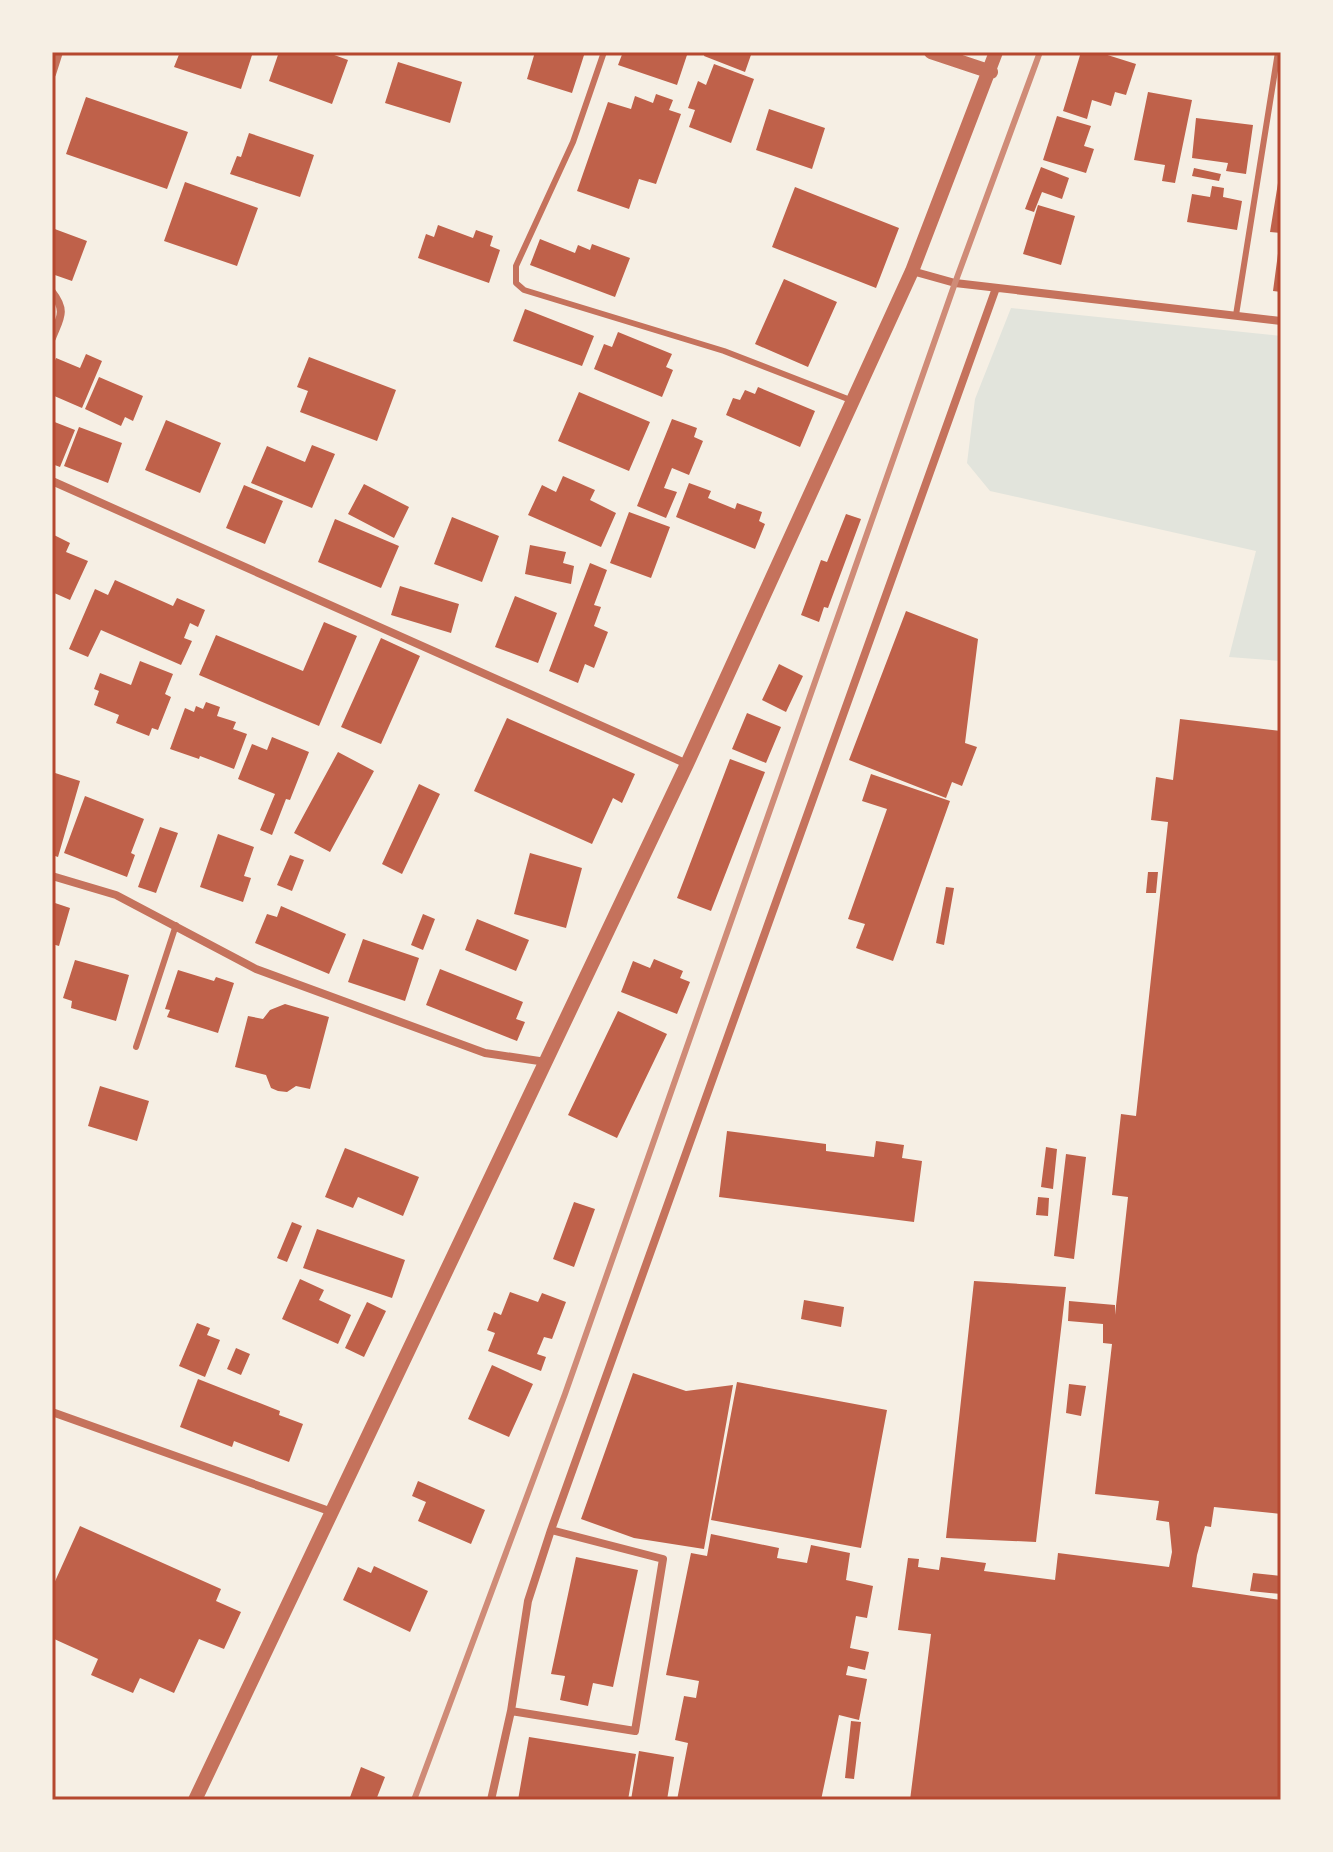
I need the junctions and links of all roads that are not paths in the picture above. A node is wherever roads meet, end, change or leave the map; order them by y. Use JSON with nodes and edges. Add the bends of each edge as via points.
{"nodes":[{"id":1,"x":59,"y":52,"type":"edge"},
{"id":2,"x":604,"y":52,"type":"edge"},
{"id":3,"x":931,"y":52,"type":"edge"},
{"id":4,"x":996,"y":52,"type":"edge"},
{"id":5,"x":1278,"y":52,"type":"edge"},
{"id":6,"x":991,"y":72,"type":"junction"},
{"id":7,"x":52,"y":74,"type":"edge"},
{"id":8,"x":912,"y":271,"type":"junction"},
{"id":9,"x":996,"y":288,"type":"junction"},
{"id":10,"x":52,"y":292,"type":"edge"},
{"id":11,"x":1236,"y":315,"type":"junction"},
{"id":12,"x":1281,"y":321,"type":"edge"},
{"id":13,"x":52,"y":338,"type":"edge"},
{"id":14,"x":853,"y":401,"type":"junction"},
{"id":15,"x":52,"y":481,"type":"edge"},
{"id":16,"x":687,"y":764,"type":"junction"},
{"id":17,"x":52,"y":876,"type":"edge"},
{"id":18,"x":176,"y":925,"type":"junction"},
{"id":19,"x":136,"y":1047,"type":"dead end"},
{"id":20,"x":547,"y":1062,"type":"junction"},
{"id":21,"x":52,"y":1412,"type":"edge"},
{"id":22,"x":332,"y":1512,"type":"junction"},
{"id":23,"x":551,"y":1530,"type":"junction"},
{"id":24,"x":511,"y":1711,"type":"junction"},
{"id":25,"x":195,"y":1800,"type":"edge"},
{"id":26,"x":491,"y":1800,"type":"edge"}],
"edges":[{"from":1,"to":7,"type":"street"},
{"from":2,"to":14,"type":"lane","via":[[573,142],[516,266],[516,283],[524,290],[724,351]]},
{"from":3,"to":6,"type":"street"},
{"from":4,"to":6,"type":"street"},
{"from":5,"to":11,"type":"lane"},
{"from":6,"to":8,"type":"street"},
{"from":8,"to":9,"type":"street"},
{"from":8,"to":14,"type":"street"},
{"from":9,"to":11,"type":"street"},
{"from":9,"to":23,"type":"street"},
{"from":10,"to":13,"type":"street","via":[[62,305]]},
{"from":11,"to":12,"type":"street"},
{"from":14,"to":16,"type":"street"},
{"from":15,"to":16,"type":"street"},
{"from":16,"to":20,"type":"street"},
{"from":17,"to":18,"type":"street","via":[[116,895]]},
{"from":18,"to":19,"type":"lane"},
{"from":18,"to":20,"type":"street","via":[[256,969],[412,1028],[485,1053]]},
{"from":20,"to":22,"type":"street"},
{"from":21,"to":22,"type":"street"},
{"from":22,"to":25,"type":"street"},
{"from":23,"to":24,"type":"street","via":[[528,1601]]},
{"from":23,"to":24,"type":"street","via":[[663,1559],[635,1731]]},
{"from":24,"to":26,"type":"street"}]}
